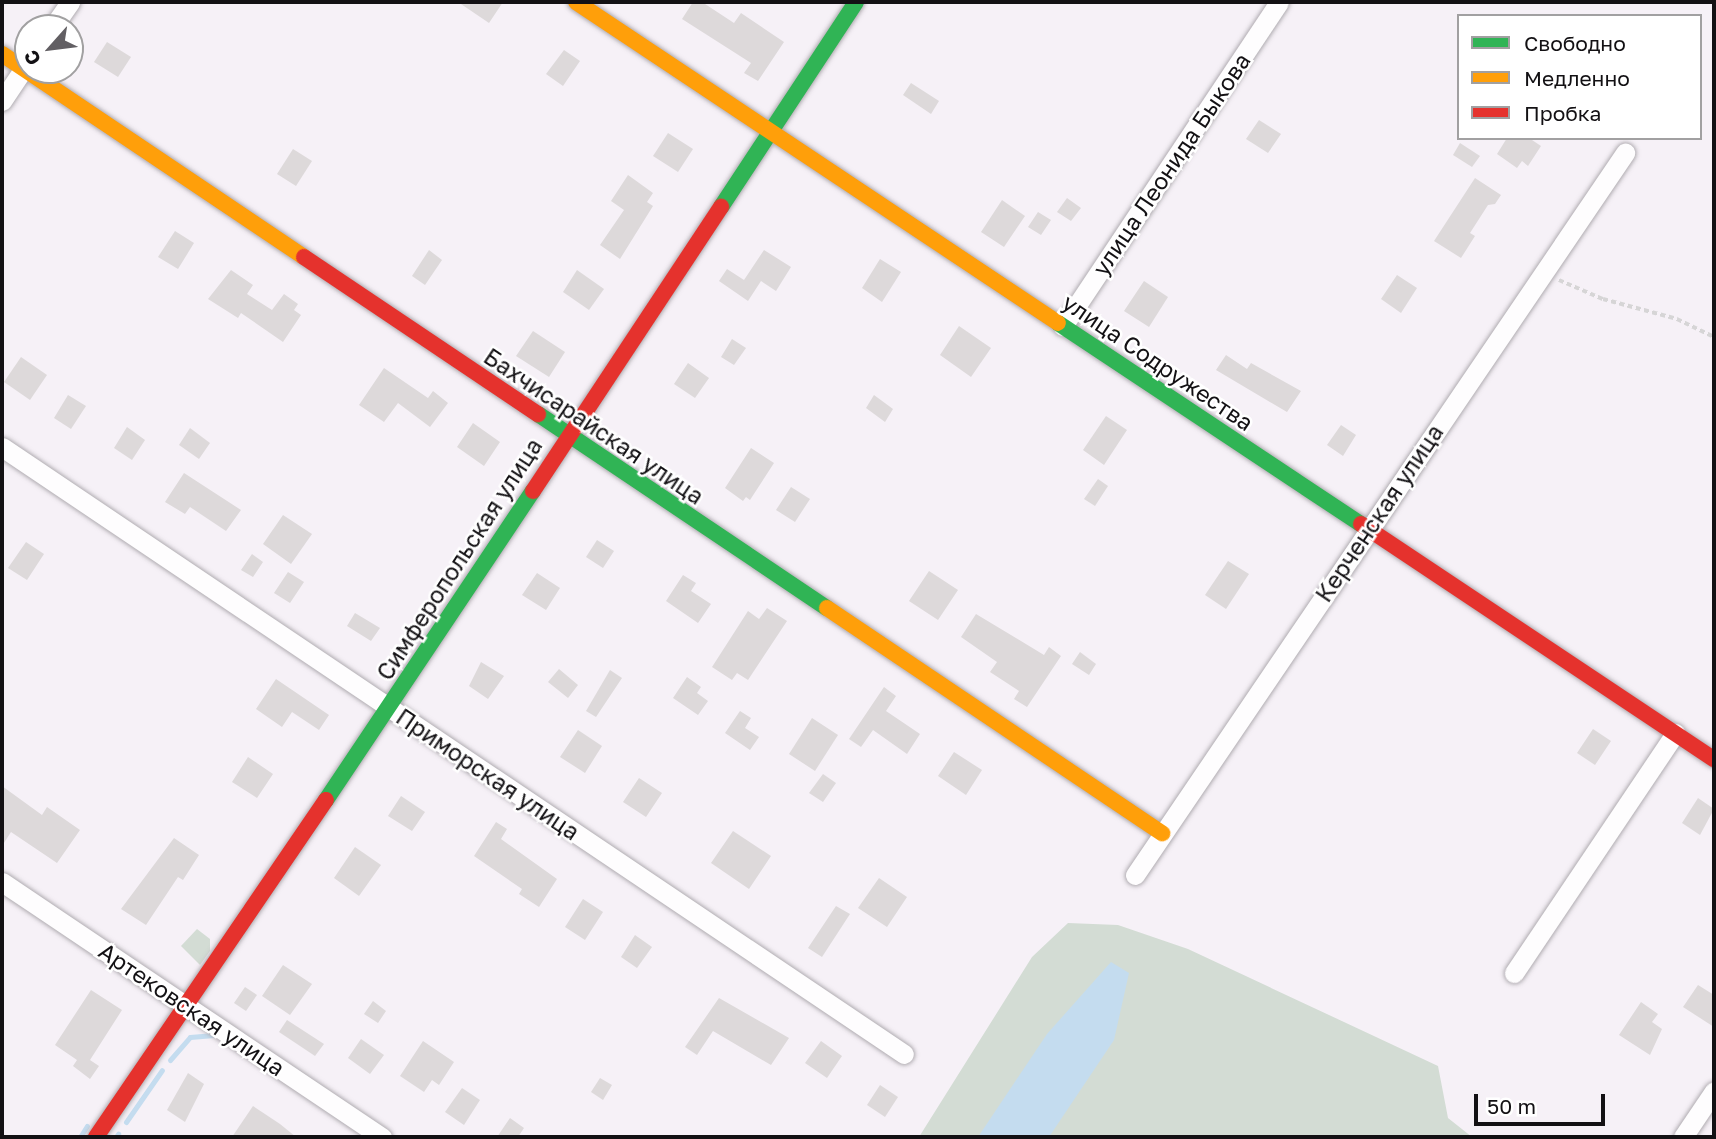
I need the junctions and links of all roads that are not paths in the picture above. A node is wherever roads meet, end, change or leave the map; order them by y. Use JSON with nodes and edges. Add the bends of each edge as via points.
{"nodes":[{"id":1,"x":576,"y":2,"type":"edge"},
{"id":2,"x":856,"y":2,"type":"edge"},
{"id":3,"x":1279,"y":2,"type":"edge"},
{"id":4,"x":14,"y":83,"type":"edge"},
{"id":5,"x":54,"y":84,"type":"edge"},
{"id":6,"x":2,"y":101,"type":"edge"},
{"id":7,"x":772,"y":131,"type":"junction"},
{"id":8,"x":1625,"y":153,"type":"dead end"},
{"id":9,"x":1063,"y":326,"type":"junction"},
{"id":10,"x":567,"y":436,"type":"junction"},
{"id":11,"x":2,"y":447,"type":"edge"},
{"id":12,"x":1368,"y":530,"type":"junction"},
{"id":13,"x":389,"y":708,"type":"junction"},
{"id":14,"x":1675,"y":733,"type":"junction"},
{"id":15,"x":1714,"y":759,"type":"edge"},
{"id":16,"x":1162,"y":833,"type":"junction"},
{"id":17,"x":1135,"y":875,"type":"dead end"},
{"id":18,"x":2,"y":882,"type":"edge"},
{"id":19,"x":1514,"y":973,"type":"dead end"},
{"id":20,"x":188,"y":1006,"type":"junction"},
{"id":21,"x":904,"y":1054,"type":"dead end"},
{"id":22,"x":1714,"y":1091,"type":"edge"},
{"id":23,"x":96,"y":1137,"type":"edge"},
{"id":24,"x":382,"y":1137,"type":"edge"},
{"id":25,"x":1683,"y":1137,"type":"edge"}],
"edges":[{"from":1,"to":7,"type":"street","name":"улица Содружества"},
{"from":2,"to":7,"type":"street","name":"Симферопольская улица"},
{"from":3,"to":9,"type":"street","name":"улица Леонида Быкова"},
{"from":4,"to":6,"type":"street"},
{"from":5,"to":10,"type":"street","name":"Бахчисарайская улица"},
{"from":7,"to":9,"type":"street","name":"улица Содружества"},
{"from":7,"to":10,"type":"street","name":"Симферопольская улица"},
{"from":8,"to":12,"type":"street","name":"Керченская улица"},
{"from":9,"to":12,"type":"street","name":"улица Содружества"},
{"from":10,"to":13,"type":"street","name":"Симферопольская улица"},
{"from":10,"to":16,"type":"street","name":"Бахчисарайская улица"},
{"from":11,"to":13,"type":"street","name":"Приморская улица"},
{"from":12,"to":14,"type":"street","name":"улица Содружества"},
{"from":12,"to":16,"type":"street","name":"Керченская улица"},
{"from":13,"to":20,"type":"street","name":"Симферопольская улица"},
{"from":13,"to":21,"type":"street","name":"Приморская улица"},
{"from":14,"to":15,"type":"street","name":"улица Содружества"},
{"from":14,"to":19,"type":"street"},
{"from":16,"to":17,"type":"street","name":"Керченская улица"},
{"from":18,"to":20,"type":"street","name":"Артековская улица"},
{"from":20,"to":23,"type":"street","name":"Симферопольская улица"},
{"from":20,"to":24,"type":"street","name":"Артековская улица"},
{"from":22,"to":25,"type":"street"}]}
